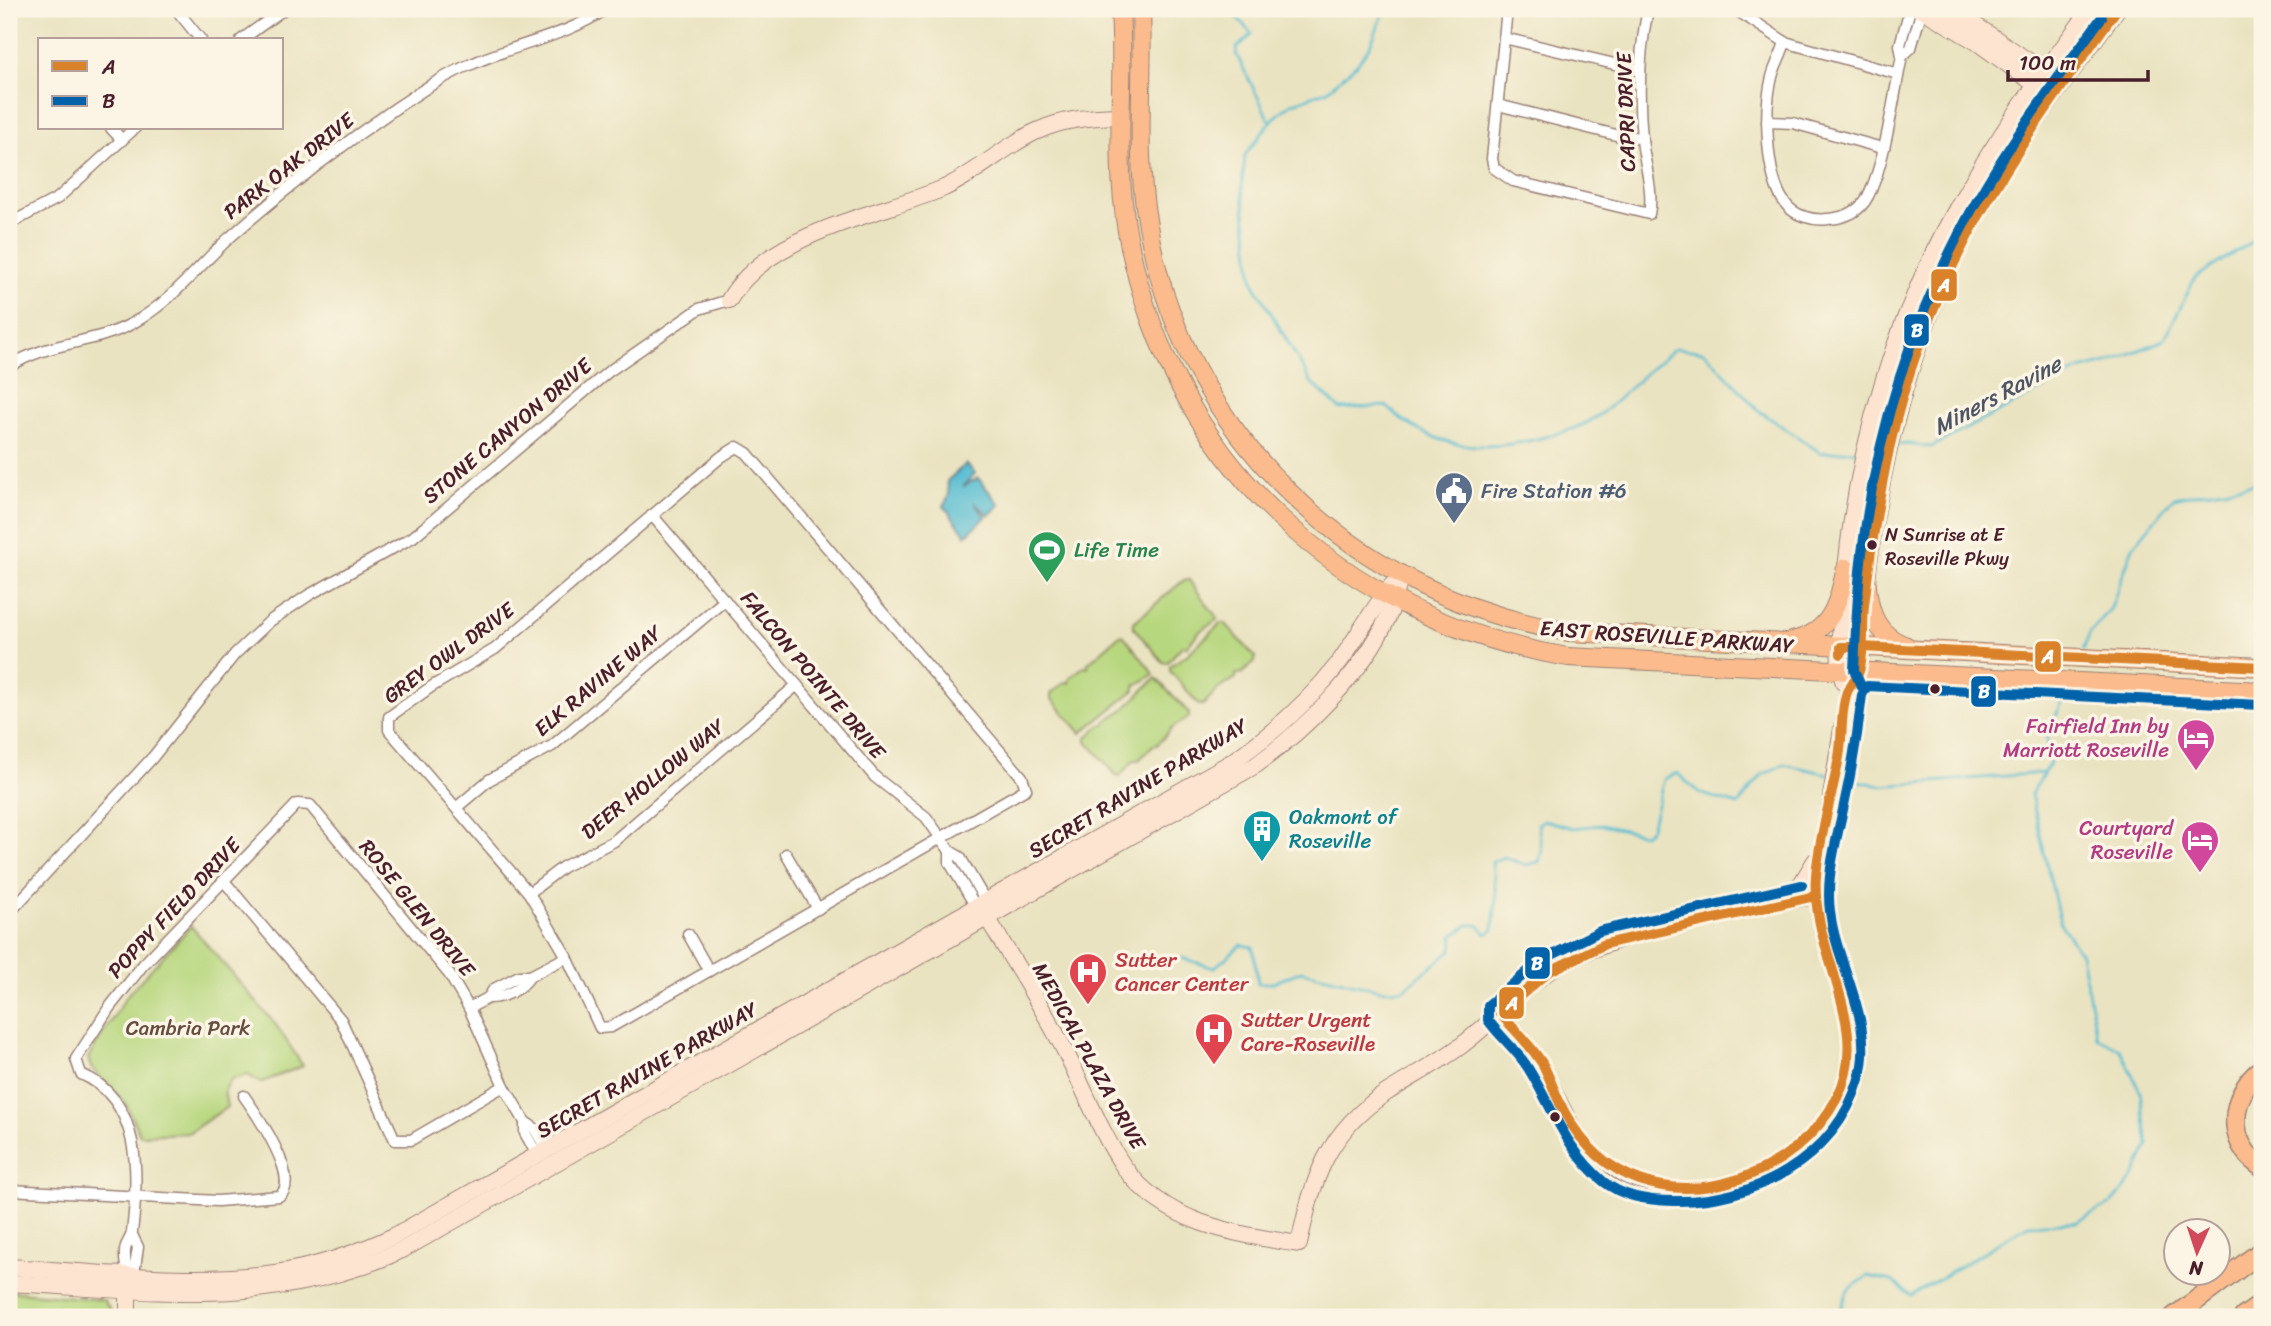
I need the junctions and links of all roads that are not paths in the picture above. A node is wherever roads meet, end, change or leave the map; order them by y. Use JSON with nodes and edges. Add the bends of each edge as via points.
{"nodes":[{"id":1,"x":176,"y":9,"type":"edge"},
{"id":2,"x":284,"y":9,"type":"edge"},
{"id":3,"x":606,"y":9,"type":"edge"},
{"id":4,"x":1507,"y":9,"type":"edge"},
{"id":5,"x":1648,"y":9,"type":"edge"},
{"id":6,"x":1735,"y":9,"type":"edge"},
{"id":7,"x":1910,"y":9,"type":"edge"},
{"id":8,"x":1921,"y":9,"type":"edge"},
{"id":9,"x":2091,"y":9,"type":"edge"},
{"id":10,"x":2117,"y":9,"type":"edge"},
{"id":11,"x":1141,"y":10,"type":"edge"},
{"id":12,"x":1120,"y":12,"type":"edge"},
{"id":13,"x":1908,"y":37,"type":"junction"},
{"id":14,"x":199,"y":38,"type":"edge"},
{"id":15,"x":244,"y":38,"type":"edge"},
{"id":16,"x":1504,"y":38,"type":"junction"},
{"id":17,"x":1785,"y":42,"type":"junction"},
{"id":18,"x":1640,"y":70,"type":"junction"},
{"id":19,"x":1898,"y":74,"type":"junction"},
{"id":20,"x":2041,"y":79,"type":"junction"},
{"id":21,"x":2058,"y":92,"type":"junction"},
{"id":22,"x":1498,"y":105,"type":"junction"},
{"id":23,"x":1119,"y":116,"type":"junction"},
{"id":24,"x":1767,"y":122,"type":"junction"},
{"id":25,"x":113,"y":130,"type":"edge"},
{"id":26,"x":133,"y":130,"type":"edge"},
{"id":27,"x":1642,"y":138,"type":"junction"},
{"id":28,"x":122,"y":140,"type":"junction"},
{"id":29,"x":1882,"y":148,"type":"junction"},
{"id":30,"x":1141,"y":156,"type":"junction"},
{"id":31,"x":9,"y":224,"type":"edge"},
{"id":32,"x":729,"y":300,"type":"joint"},
{"id":33,"x":9,"y":367,"type":"edge"},
{"id":34,"x":652,"y":515,"type":"junction"},
{"id":35,"x":1846,"y":568,"type":"junction"},
{"id":36,"x":1401,"y":575,"type":"junction"},
{"id":37,"x":1866,"y":575,"type":"junction"},
{"id":38,"x":1389,"y":597,"type":"junction"},
{"id":39,"x":724,"y":600,"type":"junction"},
{"id":40,"x":1658,"y":638,"type":"junction"},
{"id":41,"x":1772,"y":643,"type":"junction"},
{"id":42,"x":1841,"y":647,"type":"junction"},
{"id":43,"x":1861,"y":647,"type":"junction"},
{"id":44,"x":1931,"y":651,"type":"junction"},
{"id":45,"x":1544,"y":653,"type":"junction"},
{"id":46,"x":2262,"y":667,"type":"edge"},
{"id":47,"x":1840,"y":672,"type":"junction"},
{"id":48,"x":1859,"y":672,"type":"junction"},
{"id":49,"x":797,"y":685,"type":"junction"},
{"id":50,"x":1848,"y":691,"type":"junction"},
{"id":51,"x":2262,"y":691,"type":"edge"},
{"id":52,"x":304,"y":802,"type":"joint"},
{"id":53,"x":456,"y":808,"type":"junction"},
{"id":54,"x":943,"y":838,"type":"junction"},
{"id":55,"x":1821,"y":851,"type":"junction"},
{"id":56,"x":786,"y":854,"type":"dead end"},
{"id":57,"x":224,"y":881,"type":"junction"},
{"id":58,"x":528,"y":893,"type":"junction"},
{"id":59,"x":1815,"y":896,"type":"junction"},
{"id":60,"x":1770,"y":905,"type":"junction"},
{"id":61,"x":818,"y":909,"type":"junction"},
{"id":62,"x":983,"y":909,"type":"junction"},
{"id":63,"x":9,"y":913,"type":"edge"},
{"id":64,"x":688,"y":934,"type":"dead end"},
{"id":65,"x":567,"y":957,"type":"junction"},
{"id":66,"x":709,"y":971,"type":"junction"},
{"id":67,"x":469,"y":1007,"type":"junction"},
{"id":68,"x":1500,"y":1013,"type":"junction"},
{"id":69,"x":2262,"y":1069,"type":"edge"},
{"id":70,"x":504,"y":1086,"type":"junction"},
{"id":71,"x":244,"y":1096,"type":"dead end"},
{"id":72,"x":546,"y":1160,"type":"junction"},
{"id":73,"x":2262,"y":1167,"type":"edge"},
{"id":74,"x":9,"y":1190,"type":"edge"},
{"id":75,"x":134,"y":1197,"type":"junction"},
{"id":76,"x":2262,"y":1251,"type":"edge"},
{"id":77,"x":9,"y":1267,"type":"edge"},
{"id":78,"x":130,"y":1279,"type":"junction"},
{"id":79,"x":9,"y":1283,"type":"edge"},
{"id":80,"x":2262,"y":1304,"type":"edge"},
{"id":81,"x":128,"y":1317,"type":"edge"},
{"id":82,"x":2174,"y":1317,"type":"edge"},
{"id":83,"x":2244,"y":1317,"type":"edge"}],
"edges":[{"from":1,"to":14,"type":"street"},
{"from":2,"to":15,"type":"street"},
{"from":3,"to":33,"type":"street","name":"PARK OAK DRIVE","via":[[575,26],[471,64],[397,107],[258,213],[167,298],[133,323],[100,337],[44,349]]},
{"from":4,"to":16,"type":"street"},
{"from":5,"to":18,"type":"street","name":"CAPRI DRIVE"},
{"from":6,"to":17,"type":"street"},
{"from":7,"to":13,"type":"street"},
{"from":8,"to":13,"type":"street"},
{"from":8,"to":20,"type":"main road"},
{"from":9,"to":20,"type":"main road"},
{"from":10,"to":21,"type":"main road"},
{"from":11,"to":30,"type":"main road","name":"EAST ROSEVILLE PARKWAY"},
{"from":12,"to":23,"type":"main road","name":"EAST ROSEVILLE PARKWAY"},
{"from":13,"to":19,"type":"street","via":[[1911,48],[1902,56]]},
{"from":16,"to":18,"type":"street"},
{"from":16,"to":22,"type":"street"},
{"from":17,"to":19,"type":"street"},
{"from":17,"to":24,"type":"street","via":[[1772,76]]},
{"from":18,"to":27,"type":"street","name":"CAPRI DRIVE"},
{"from":19,"to":29,"type":"street"},
{"from":20,"to":21,"type":"main road"},
{"from":20,"to":35,"type":"main road","via":[[1946,228],[1905,321],[1883,383],[1858,484]]},
{"from":21,"to":37,"type":"main road","via":[[2008,162],[1965,237],[1926,326],[1880,482]]},
{"from":22,"to":27,"type":"street"},
{"from":22,"to":27,"type":"street","name":"CAPRI DRIVE","via":[[1492,159],[1503,176],[1649,214]]},
{"from":23,"to":30,"type":"main road","via":[[1128,124]]},
{"from":23,"to":32,"type":"main road","name":"STONE CANYON DRIVE","via":[[1050,125],[955,183],[830,227],[759,267],[740,282]]},
{"from":23,"to":38,"type":"main road","name":"EAST ROSEVILLE PARKWAY","via":[[1120,174],[1132,255],[1156,335],[1185,395],[1226,457],[1275,514],[1322,555]]},
{"from":24,"to":29,"type":"street","via":[[1793,122]]},
{"from":24,"to":29,"type":"street","via":[[1776,183],[1785,204],[1801,216],[1842,218],[1858,209],[1868,196]]},
{"from":25,"to":28,"type":"street"},
{"from":26,"to":28,"type":"street"},
{"from":28,"to":31,"type":"street","via":[[58,198]]},
{"from":30,"to":36,"type":"main road","name":"EAST ROSEVILLE PARKWAY","via":[[1156,266],[1179,333],[1213,399],[1252,453],[1293,497],[1346,541]]},
{"from":32,"to":63,"type":"street","name":"STONE CANYON DRIVE","via":[[699,309],[608,372],[413,537],[309,594],[270,621],[235,654],[153,757]]},
{"from":34,"to":39,"type":"street","name":"FALCON POINTE DRIVE"},
{"from":34,"to":53,"type":"street","name":"GREY OWL DRIVE","via":[[495,649],[389,717],[389,730]]},
{"from":34,"to":54,"type":"street","name":"GREY OWL DRIVE","via":[[732,448],[743,449],[1026,783],[1022,794]]},
{"from":35,"to":41,"type":"main road","via":[[1836,607],[1825,625],[1804,638]]},
{"from":35,"to":42,"type":"main road"},
{"from":36,"to":38,"type":"main road","name":"SECRET RAVINE PARKWAY"},
{"from":36,"to":40,"type":"main road","name":"EAST ROSEVILLE PARKWAY","via":[[1459,602],[1525,623],[1569,632]]},
{"from":37,"to":43,"type":"main road"},
{"from":37,"to":44,"type":"main road","via":[[1869,605],[1881,631],[1897,642]]},
{"from":38,"to":45,"type":"main road","name":"EAST ROSEVILLE PARKWAY","via":[[1469,634]]},
{"from":38,"to":62,"type":"main road","name":"SECRET RAVINE PARKWAY","via":[[1388,617],[1342,685],[1284,743],[1224,786]]},
{"from":39,"to":49,"type":"street","name":"FALCON POINTE DRIVE"},
{"from":39,"to":53,"type":"street","name":"ELK RAVINE WAY","via":[[552,746],[489,780]]},
{"from":40,"to":41,"type":"main road","name":"EAST ROSEVILLE PARKWAY"},
{"from":40,"to":45,"type":"main road","via":[[1653,648],[1640,651]]},
{"from":41,"to":42,"type":"main road","name":"EAST ROSEVILLE PARKWAY"},
{"from":42,"to":43,"type":"main road","name":"EAST ROSEVILLE PARKWAY"},
{"from":42,"to":47,"type":"main road"},
{"from":43,"to":44,"type":"main road","name":"EAST ROSEVILLE PARKWAY"},
{"from":43,"to":48,"type":"main road"},
{"from":44,"to":46,"type":"main road","name":"EAST ROSEVILLE PARKWAY"},
{"from":45,"to":47,"type":"main road","name":"EAST ROSEVILLE PARKWAY"},
{"from":47,"to":48,"type":"main road","name":"EAST ROSEVILLE PARKWAY"},
{"from":47,"to":50,"type":"main road"},
{"from":48,"to":50,"type":"main road"},
{"from":48,"to":51,"type":"main road","name":"EAST ROSEVILLE PARKWAY"},
{"from":49,"to":54,"type":"street","name":"FALCON POINTE DRIVE","via":[[875,778],[917,808]]},
{"from":49,"to":58,"type":"street","name":"DEER HOLLOW WAY","via":[[614,841],[563,867]]},
{"from":50,"to":55,"type":"main road"},
{"from":52,"to":57,"type":"street","name":"POPPY FIELD DRIVE"},
{"from":52,"to":67,"type":"street","name":"ROSE GLEN DRIVE","via":[[430,949]]},
{"from":53,"to":58,"type":"street","name":"GREY OWL DRIVE"},
{"from":54,"to":61,"type":"street","name":"GREY OWL DRIVE"},
{"from":54,"to":62,"type":"street","name":"FALCON POINTE DRIVE","via":[[950,863],[966,879]]},
{"from":55,"to":59,"type":"main road"},
{"from":55,"to":60,"type":"main road","via":[[1801,884]]},
{"from":56,"to":61,"type":"street"},
{"from":57,"to":70,"type":"street","via":[[341,1020],[395,1140],[411,1140]]},
{"from":57,"to":75,"type":"street","name":"POPPY FIELD DRIVE","via":[[133,977],[76,1059],[80,1074],[104,1089],[126,1120],[135,1152]]},
{"from":58,"to":65,"type":"street","name":"GREY OWL DRIVE"},
{"from":59,"to":60,"type":"main road","name":"MEDICAL PLAZA DRIVE"},
{"from":59,"to":68,"type":"street","via":[[1824,951],[1847,1018],[1846,1074],[1835,1102],[1810,1135],[1748,1176],[1710,1187],[1678,1189],[1640,1183],[1615,1172],[1576,1131],[1542,1063]]},
{"from":60,"to":68,"type":"main road","name":"MEDICAL PLAZA DRIVE","via":[[1640,934],[1586,952],[1540,978]]},
{"from":61,"to":66,"type":"street","name":"GREY OWL DRIVE"},
{"from":62,"to":68,"type":"main road","name":"MEDICAL PLAZA DRIVE","via":[[1130,1174],[1180,1213],[1244,1236],[1299,1244],[1314,1180],[1351,1121],[1462,1045]]},
{"from":62,"to":72,"type":"main road","name":"SECRET RAVINE PARKWAY"},
{"from":64,"to":66,"type":"street"},
{"from":65,"to":66,"type":"street","name":"GREY OWL DRIVE","via":[[600,1028],[611,1027]]},
{"from":65,"to":67,"type":"street","via":[[530,976],[524,985],[507,988],[499,998]]},
{"from":67,"to":70,"type":"street","name":"ROSE GLEN DRIVE"},
{"from":69,"to":73,"type":"highway","via":[[2239,1096],[2235,1118],[2242,1148]]},
{"from":70,"to":72,"type":"street","name":"ROSE GLEN DRIVE","via":[[525,1122],[525,1133]]},
{"from":71,"to":75,"type":"street","via":[[271,1137],[288,1184],[286,1192],[228,1201]]},
{"from":72,"to":78,"type":"main road","name":"SECRET RAVINE PARKWAY","via":[[404,1249],[331,1277],[252,1292]]},
{"from":74,"to":75,"type":"street"},
{"from":75,"to":78,"type":"street","name":"POPPY FIELD DRIVE","via":[[132,1235],[138,1247]]},
{"from":76,"to":82,"type":"highway"},
{"from":77,"to":78,"type":"main road","name":"SECRET RAVINE PARKWAY"},
{"from":78,"to":79,"type":"main road","name":"SECRET RAVINE PARKWAY"},
{"from":78,"to":81,"type":"main road"},
{"from":80,"to":83,"type":"highway"}]}
